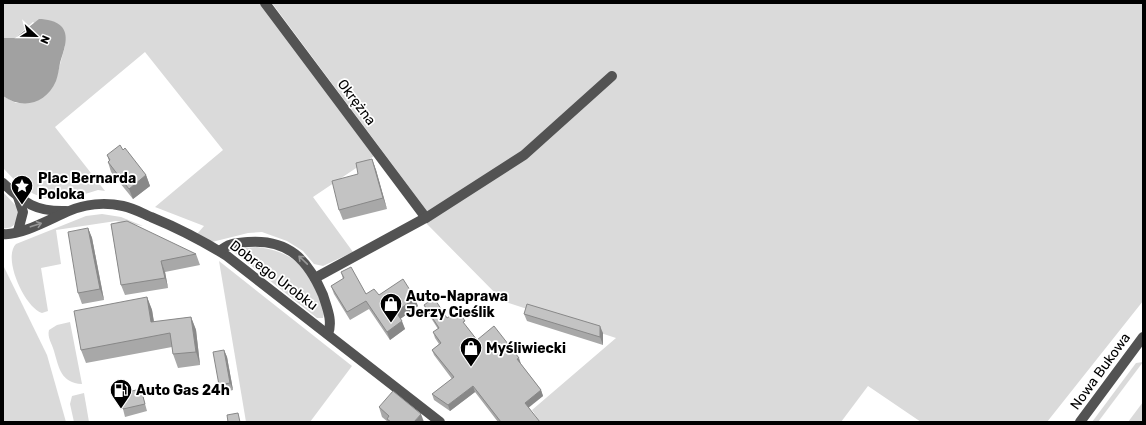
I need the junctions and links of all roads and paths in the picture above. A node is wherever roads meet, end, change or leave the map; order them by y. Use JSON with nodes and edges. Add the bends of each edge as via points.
{"nodes":[{"id":1,"x":265,"y":3,"type":"edge"},
{"id":2,"x":612,"y":76,"type":"dead end"},
{"id":3,"x":3,"y":183,"type":"edge"},
{"id":4,"x":18,"y":197,"type":"junction"},
{"id":5,"x":68,"y":211,"type":"junction"},
{"id":6,"x":426,"y":218,"type":"junction"},
{"id":7,"x":18,"y":231,"type":"junction"},
{"id":8,"x":3,"y":234,"type":"edge"},
{"id":9,"x":220,"y":251,"type":"junction"},
{"id":10,"x":315,"y":278,"type":"junction"},
{"id":11,"x":328,"y":334,"type":"junction"},
{"id":12,"x":1143,"y":337,"type":"edge"},
{"id":13,"x":440,"y":422,"type":"edge"},
{"id":14,"x":1080,"y":422,"type":"edge"}],
"edges":[{"from":1,"to":6,"type":"street","name":"Okrężna"},
{"from":2,"to":6,"type":"street","via":[[524,155]]},
{"from":3,"to":4,"type":"street","name":"Dobrego Urobku"},
{"from":4,"to":5,"type":"street","name":"Dobrego Urobku","via":[[41,210]]},
{"from":4,"to":7,"type":"street","via":[[23,212]]},
{"from":7,"to":5,"type":"street","name":"Dobrego Urobku","one_way":true,"via":[[52,220]]},
{"from":5,"to":9,"type":"street","name":"Dobrego Urobku","via":[[98,204],[122,206],[184,232]]},
{"from":6,"to":10,"type":"street"},
{"from":7,"to":8,"type":"street","name":"Dobrego Urobku","via":[[9,235]]},
{"from":10,"to":9,"type":"street","one_way":true,"via":[[299,256],[271,242],[236,243],[225,246]]},
{"from":9,"to":11,"type":"street","name":"Dobrego Urobku"},
{"from":10,"to":11,"type":"street","via":[[328,310]]},
{"from":11,"to":13,"type":"street","name":"Dobrego Urobku"},
{"from":12,"to":14,"type":"street","name":"Nowa Bukowa"}]}
